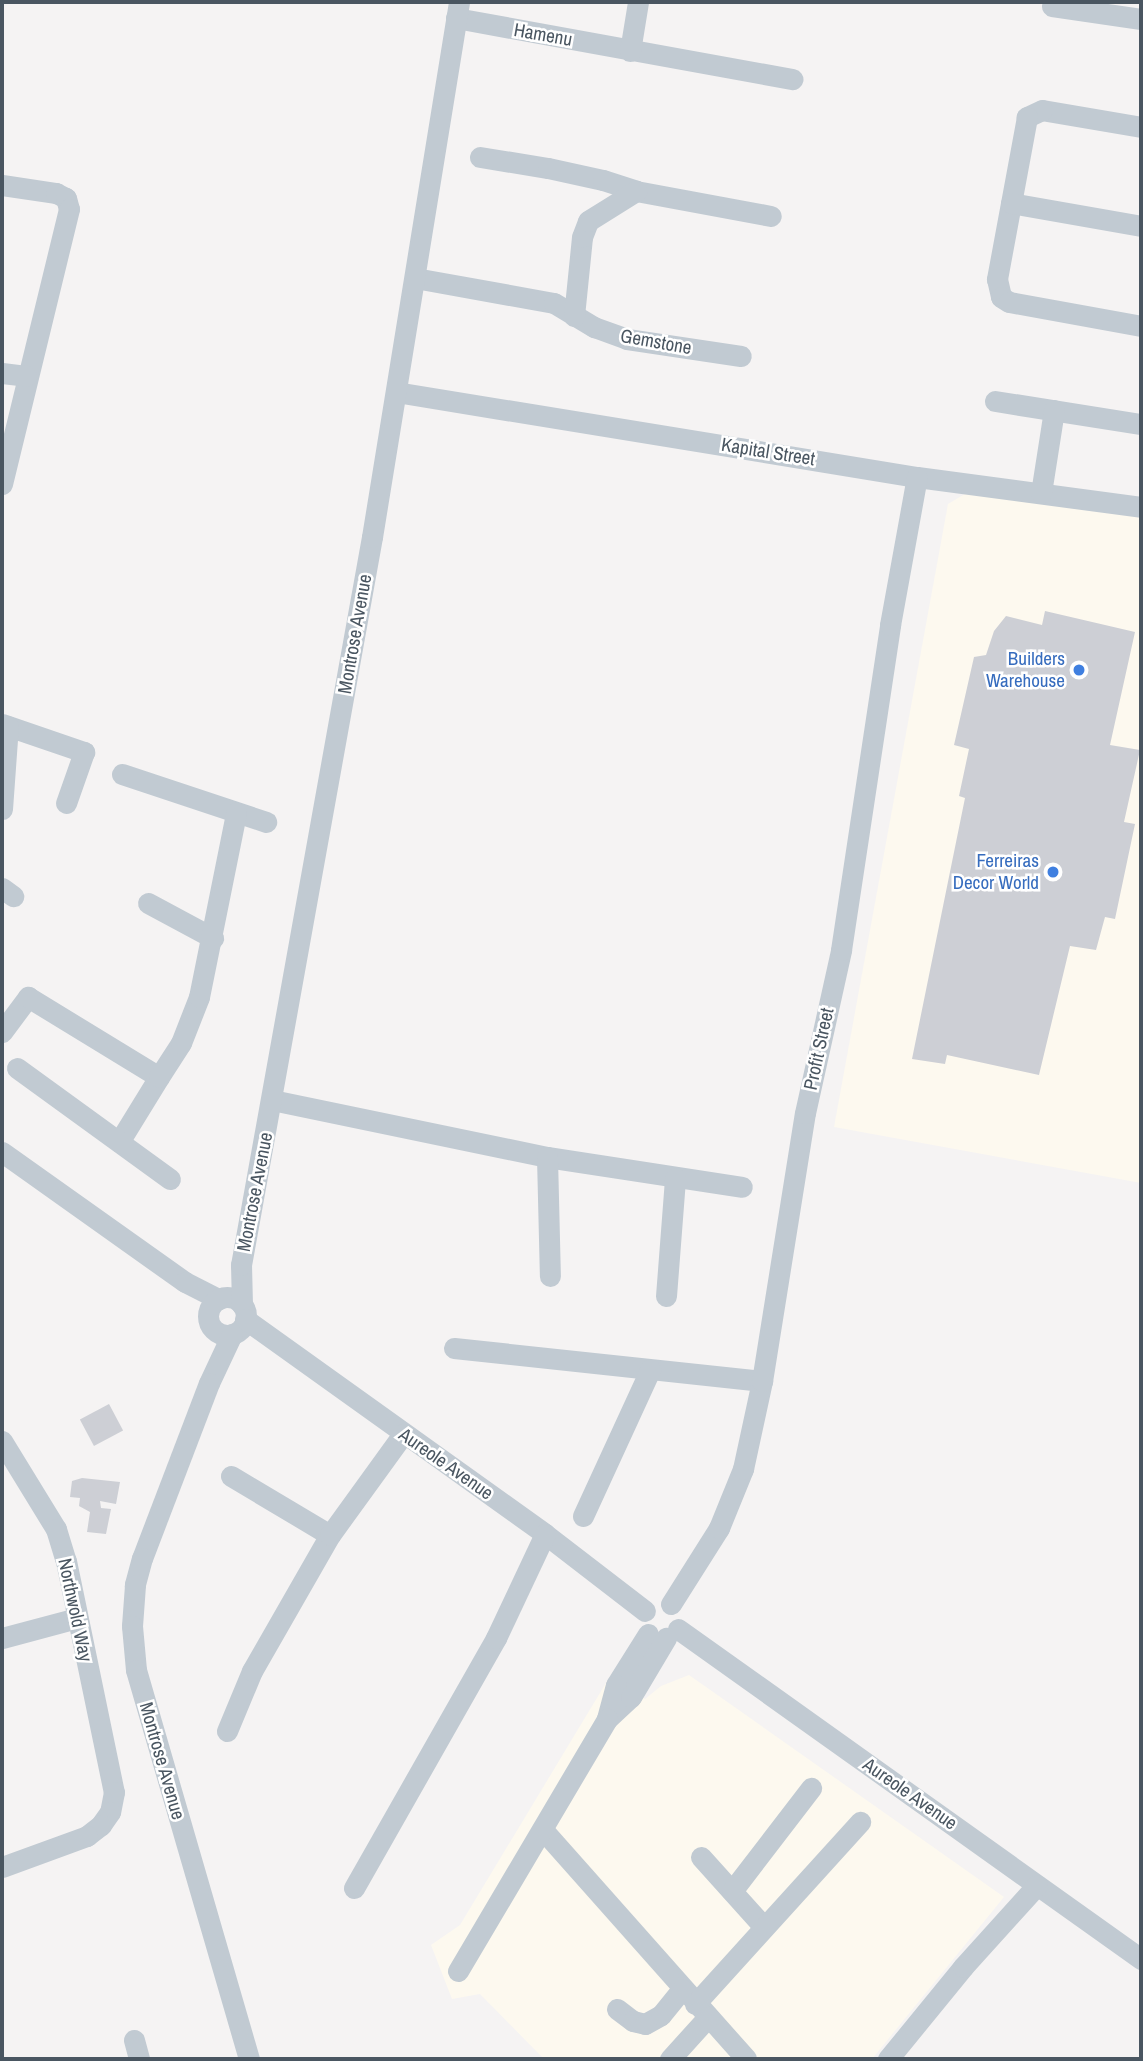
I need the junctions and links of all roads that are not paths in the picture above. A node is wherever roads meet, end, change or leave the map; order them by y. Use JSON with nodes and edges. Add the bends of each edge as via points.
{"nodes":[{"id":1,"x":638,"y":2,"type":"edge"},
{"id":2,"x":1052,"y":6,"type":"dead end"},
{"id":3,"x":457,"y":10,"type":"edge"},
{"id":4,"x":1141,"y":19,"type":"edge"},
{"id":5,"x":630,"y":51,"type":"junction"},
{"id":6,"x":793,"y":79,"type":"dead end"},
{"id":7,"x":1141,"y":127,"type":"edge"},
{"id":8,"x":480,"y":157,"type":"dead end"},
{"id":9,"x":2,"y":185,"type":"edge"},
{"id":10,"x":636,"y":191,"type":"junction"},
{"id":11,"x":1011,"y":203,"type":"junction"},
{"id":12,"x":771,"y":216,"type":"dead end"},
{"id":13,"x":1141,"y":226,"type":"edge"},
{"id":14,"x":415,"y":278,"type":"junction"},
{"id":15,"x":574,"y":316,"type":"junction"},
{"id":16,"x":1141,"y":326,"type":"edge"},
{"id":17,"x":741,"y":356,"type":"dead end"},
{"id":18,"x":2,"y":373,"type":"edge"},
{"id":19,"x":26,"y":376,"type":"junction"},
{"id":20,"x":396,"y":391,"type":"junction"},
{"id":21,"x":995,"y":401,"type":"dead end"},
{"id":22,"x":1054,"y":410,"type":"junction"},
{"id":23,"x":1141,"y":424,"type":"edge"},
{"id":24,"x":3,"y":474,"type":"edge"},
{"id":25,"x":917,"y":477,"type":"junction"},
{"id":26,"x":1041,"y":493,"type":"junction"},
{"id":27,"x":1141,"y":507,"type":"edge"},
{"id":28,"x":5,"y":725,"type":"edge"},
{"id":29,"x":122,"y":774,"type":"dead end"},
{"id":30,"x":66,"y":803,"type":"dead end"},
{"id":31,"x":2,"y":809,"type":"edge"},
{"id":32,"x":236,"y":813,"type":"junction"},
{"id":33,"x":266,"y":822,"type":"dead end"},
{"id":34,"x":148,"y":903,"type":"dead end"},
{"id":35,"x":213,"y":938,"type":"junction"},
{"id":36,"x":2,"y":1032,"type":"edge"},
{"id":37,"x":17,"y":1068,"type":"dead end"},
{"id":38,"x":159,"y":1077,"type":"junction"},
{"id":39,"x":272,"y":1100,"type":"junction"},
{"id":40,"x":119,"y":1142,"type":"junction"},
{"id":41,"x":2,"y":1152,"type":"edge"},
{"id":42,"x":547,"y":1157,"type":"junction"},
{"id":43,"x":675,"y":1178,"type":"junction"},
{"id":44,"x":170,"y":1180,"type":"dead end"},
{"id":45,"x":742,"y":1187,"type":"dead end"},
{"id":46,"x":550,"y":1276,"type":"dead end"},
{"id":47,"x":666,"y":1296,"type":"dead end"},
{"id":48,"x":228,"y":1315,"type":"junction"},
{"id":49,"x":454,"y":1349,"type":"dead end"},
{"id":50,"x":650,"y":1370,"type":"junction"},
{"id":51,"x":762,"y":1381,"type":"junction"},
{"id":52,"x":403,"y":1434,"type":"junction"},
{"id":53,"x":2,"y":1441,"type":"edge"},
{"id":54,"x":231,"y":1476,"type":"dead end"},
{"id":55,"x":583,"y":1516,"type":"dead end"},
{"id":56,"x":545,"y":1534,"type":"junction"},
{"id":57,"x":330,"y":1535,"type":"junction"},
{"id":58,"x":671,"y":1604,"type":"junction"},
{"id":59,"x":645,"y":1611,"type":"junction"},
{"id":60,"x":77,"y":1618,"type":"junction"},
{"id":61,"x":664,"y":1634,"type":"junction"},
{"id":62,"x":2,"y":1638,"type":"edge"},
{"id":63,"x":227,"y":1731,"type":"dead end"},
{"id":64,"x":811,"y":1788,"type":"dead end"},
{"id":65,"x":860,"y":1822,"type":"dead end"},
{"id":66,"x":543,"y":1830,"type":"junction"},
{"id":67,"x":701,"y":1857,"type":"dead end"},
{"id":68,"x":2,"y":1867,"type":"edge"},
{"id":69,"x":1037,"y":1885,"type":"junction"},
{"id":70,"x":354,"y":1888,"type":"dead end"},
{"id":71,"x":732,"y":1891,"type":"junction"},
{"id":72,"x":765,"y":1927,"type":"junction"},
{"id":73,"x":1141,"y":1959,"type":"edge"},
{"id":74,"x":458,"y":1971,"type":"dead end"},
{"id":75,"x":695,"y":2003,"type":"junction"},
{"id":76,"x":617,"y":2008,"type":"dead end"},
{"id":77,"x":249,"y":2059,"type":"edge"},
{"id":78,"x":670,"y":2059,"type":"edge"},
{"id":79,"x":746,"y":2059,"type":"edge"},
{"id":80,"x":888,"y":2059,"type":"edge"}],
"edges":[{"from":1,"to":5,"type":"street"},
{"from":2,"to":4,"type":"street"},
{"from":3,"to":5,"type":"street","name":"Hamenu"},
{"from":3,"to":14,"type":"street","name":"Montrose Avenue"},
{"from":5,"to":6,"type":"street","name":"Hamenu"},
{"from":7,"to":11,"type":"street","via":[[1034,111],[1024,125]]},
{"from":8,"to":10,"type":"street","via":[[603,180]]},
{"from":9,"to":19,"type":"street","via":[[56,193],[66,198],[69,209]]},
{"from":10,"to":12,"type":"street"},
{"from":10,"to":15,"type":"street","via":[[588,221],[582,237]]},
{"from":11,"to":13,"type":"street"},
{"from":11,"to":16,"type":"street","via":[[997,279],[1001,297]]},
{"from":14,"to":15,"type":"street","name":"Gemstone","via":[[527,296],[554,303]]},
{"from":14,"to":20,"type":"street","name":"Montrose Avenue"},
{"from":15,"to":17,"type":"street","name":"Gemstone","via":[[627,340]]},
{"from":18,"to":19,"type":"street"},
{"from":19,"to":24,"type":"street"},
{"from":20,"to":25,"type":"street","name":"Kapital Street"},
{"from":20,"to":39,"type":"street","name":"Montrose Avenue"},
{"from":21,"to":22,"type":"street"},
{"from":22,"to":23,"type":"street"},
{"from":22,"to":26,"type":"street"},
{"from":25,"to":26,"type":"street","name":"Kapital Street"},
{"from":25,"to":51,"type":"street","name":"Profit Street","via":[[841,950],[805,1113]]},
{"from":26,"to":27,"type":"street","name":"Kapital Street"},
{"from":28,"to":30,"type":"street","via":[[83,752]]},
{"from":28,"to":31,"type":"street"},
{"from":29,"to":32,"type":"street"},
{"from":32,"to":33,"type":"street"},
{"from":32,"to":35,"type":"street"},
{"from":34,"to":35,"type":"street"},
{"from":35,"to":38,"type":"street","via":[[199,997],[181,1043]]},
{"from":36,"to":38,"type":"street","via":[[28,997]]},
{"from":37,"to":40,"type":"street"},
{"from":38,"to":40,"type":"street"},
{"from":39,"to":42,"type":"street"},
{"from":39,"to":48,"type":"street","name":"Montrose Avenue"},
{"from":40,"to":44,"type":"street"},
{"from":41,"to":48,"type":"street","name":"Aureole Avenue"},
{"from":42,"to":43,"type":"street"},
{"from":42,"to":46,"type":"street"},
{"from":43,"to":45,"type":"street"},
{"from":43,"to":47,"type":"street"},
{"from":48,"to":52,"type":"street","name":"Aureole Avenue"},
{"from":48,"to":77,"type":"street","name":"Montrose Avenue","via":[[209,1383],[142,1558],[132,1606],[133,1648]]},
{"from":49,"to":50,"type":"street"},
{"from":50,"to":51,"type":"street"},
{"from":50,"to":55,"type":"street"},
{"from":51,"to":58,"type":"street","name":"Profit Street","via":[[743,1469],[719,1528]]},
{"from":52,"to":56,"type":"street","name":"Aureole Avenue"},
{"from":52,"to":57,"type":"street"},
{"from":53,"to":60,"type":"street","name":"Northwold Way","via":[[56,1529]]},
{"from":54,"to":57,"type":"street"},
{"from":56,"to":59,"type":"street","name":"Aureole Avenue"},
{"from":56,"to":70,"type":"street","via":[[496,1638]]},
{"from":57,"to":63,"type":"street","via":[[252,1671]]},
{"from":58,"to":59,"type":"street","via":[[654,1603]]},
{"from":58,"to":61,"type":"street","via":[[680,1614]]},
{"from":59,"to":61,"type":"street","via":[[642,1623]]},
{"from":60,"to":62,"type":"street"},
{"from":60,"to":68,"type":"street","name":"Northwold Way","via":[[114,1792],[110,1812],[87,1836]]},
{"from":61,"to":66,"type":"street","via":[[631,1697],[607,1719]]},
{"from":61,"to":69,"type":"street","name":"Aureole Avenue"},
{"from":64,"to":71,"type":"street"},
{"from":65,"to":72,"type":"street"},
{"from":66,"to":74,"type":"street"},
{"from":66,"to":75,"type":"street"},
{"from":67,"to":71,"type":"street"},
{"from":69,"to":73,"type":"street","name":"Aureole Avenue"},
{"from":69,"to":80,"type":"street"},
{"from":71,"to":72,"type":"street"},
{"from":72,"to":75,"type":"street"},
{"from":75,"to":76,"type":"street","via":[[645,2024]]},
{"from":75,"to":78,"type":"street"},
{"from":75,"to":79,"type":"street"}]}
